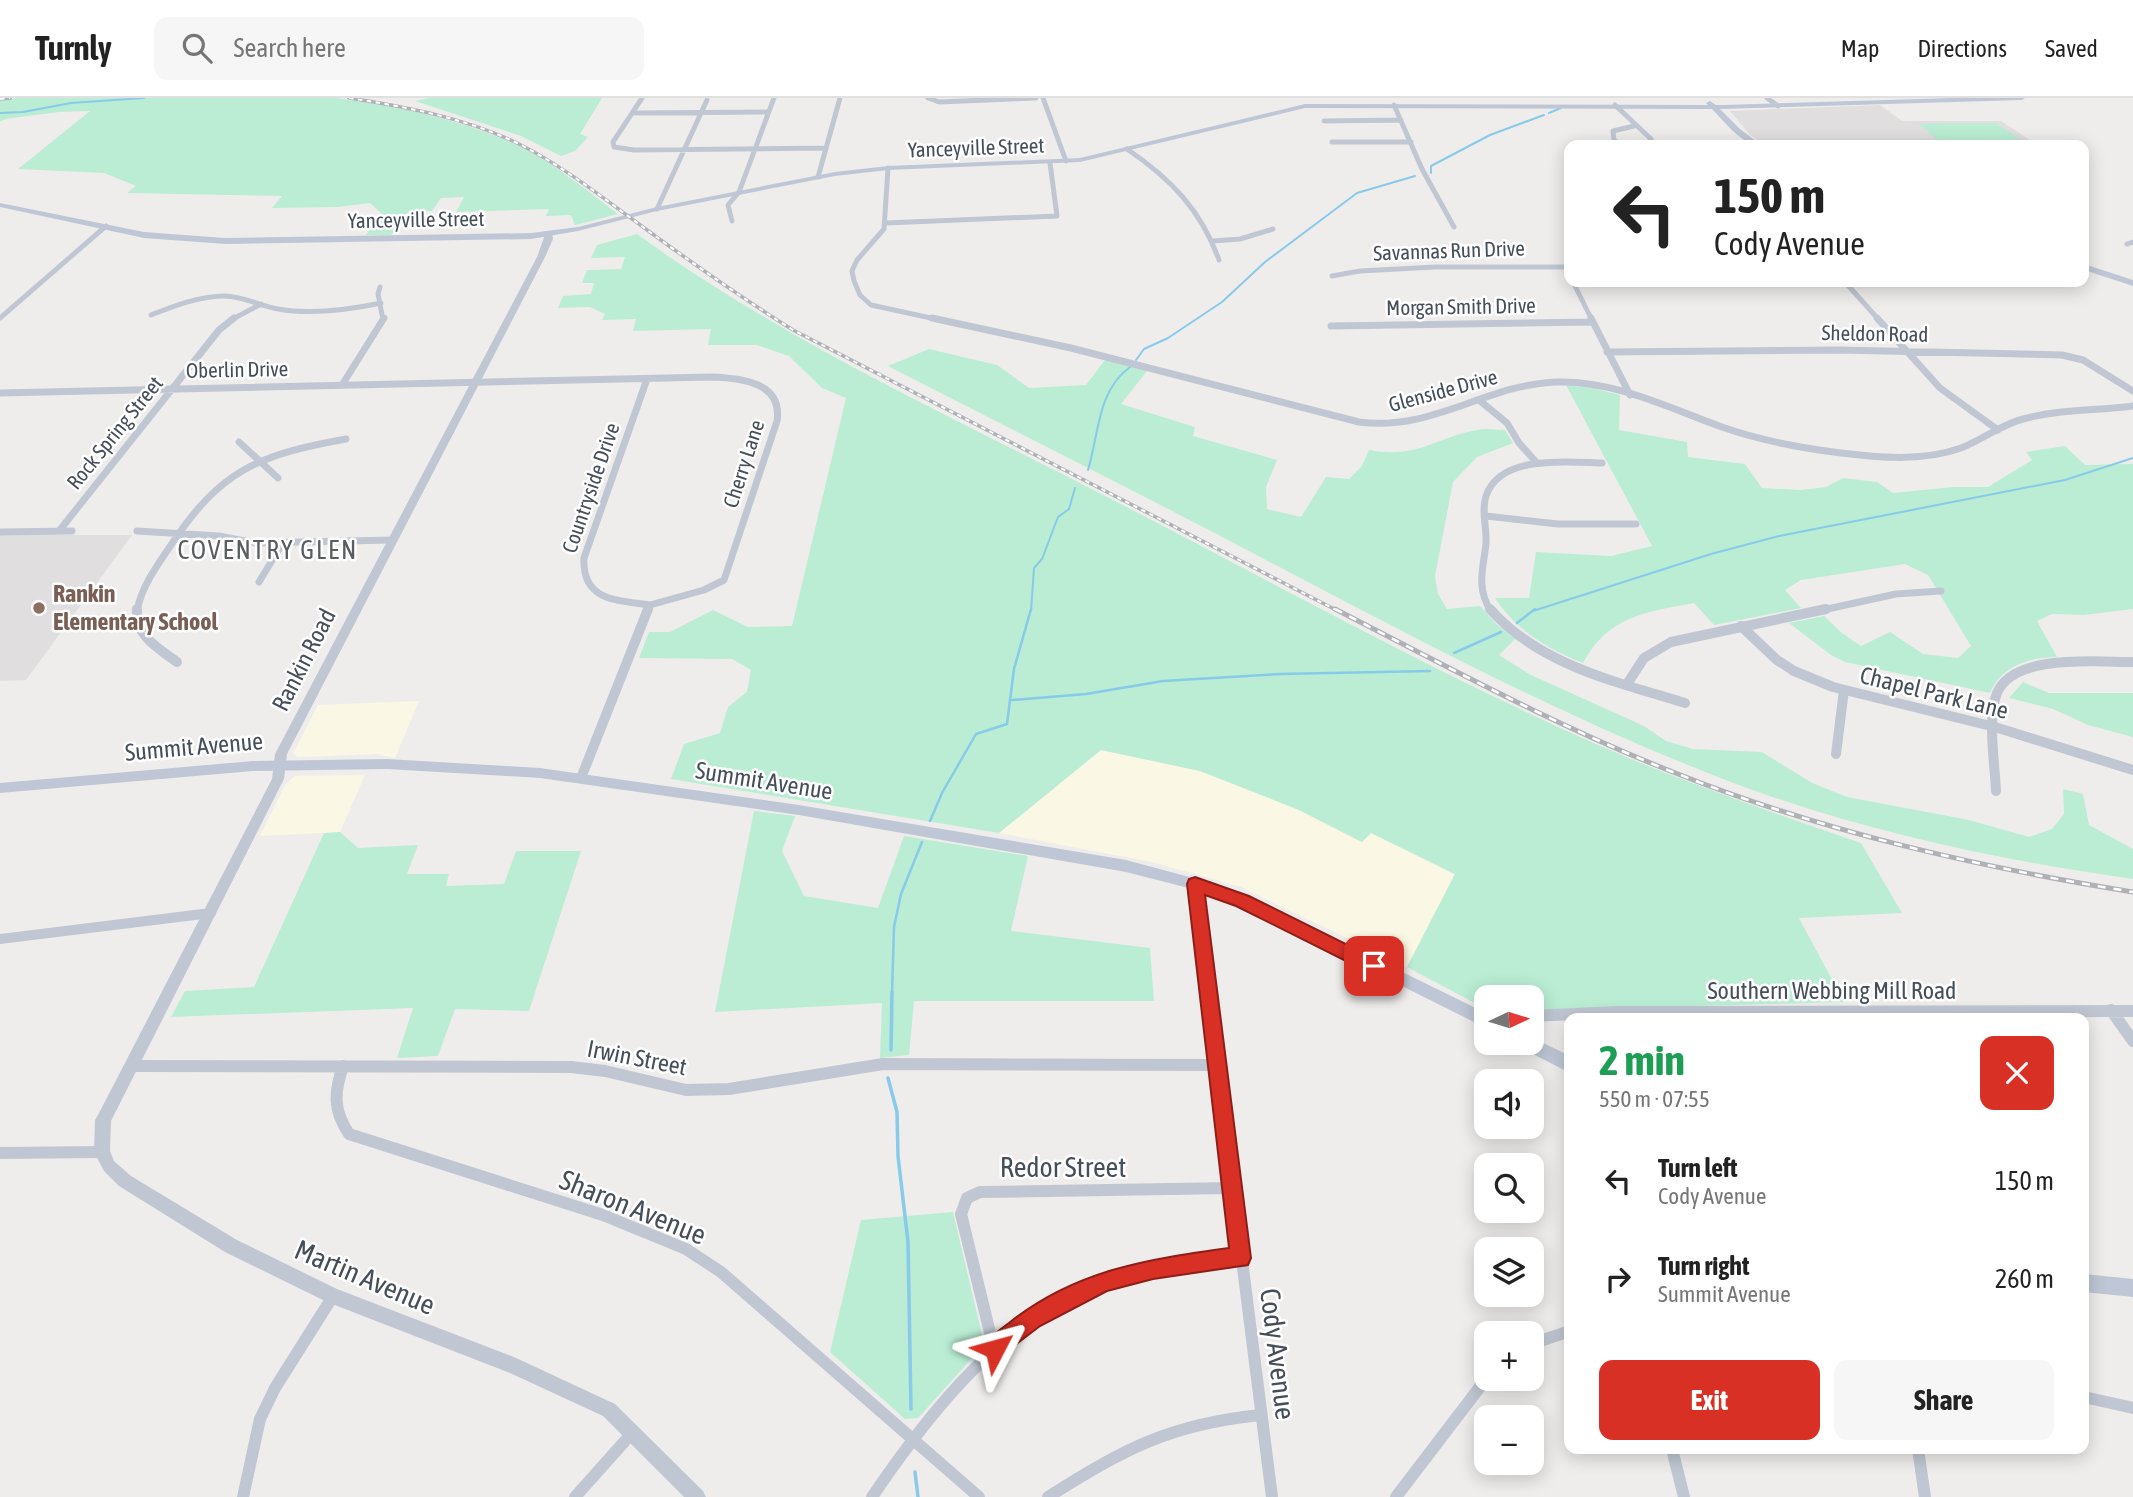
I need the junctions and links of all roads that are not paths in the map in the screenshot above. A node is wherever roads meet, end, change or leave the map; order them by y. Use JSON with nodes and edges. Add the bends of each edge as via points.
{"nodes":[{"id":1,"x":642,"y":98,"type":"edge"},
{"id":2,"x":774,"y":98,"type":"edge"},
{"id":3,"x":840,"y":98,"type":"edge"},
{"id":4,"x":928,"y":98,"type":"edge"},
{"id":5,"x":1036,"y":98,"type":"edge"},
{"id":6,"x":1043,"y":98,"type":"edge"},
{"id":7,"x":1704,"y":98,"type":"edge"},
{"id":8,"x":1767,"y":98,"type":"edge"},
{"id":9,"x":2022,"y":98,"type":"edge"},
{"id":10,"x":1960,"y":99,"type":"edge"},
{"id":11,"x":707,"y":100,"type":"dead end"},
{"id":12,"x":1850,"y":100,"type":"edge"},
{"id":13,"x":1394,"y":105,"type":"junction"},
{"id":14,"x":1615,"y":105,"type":"junction"},
{"id":15,"x":1778,"y":106,"type":"junction"},
{"id":16,"x":1714,"y":107,"type":"junction"},
{"id":17,"x":701,"y":112,"type":"junction"},
{"id":18,"x":768,"y":112,"type":"junction"},
{"id":19,"x":632,"y":113,"type":"junction"},
{"id":20,"x":1401,"y":120,"type":"junction"},
{"id":21,"x":1324,"y":121,"type":"dead end"},
{"id":22,"x":1632,"y":124,"type":"junction"},
{"id":23,"x":1651,"y":139,"type":"dead end"},
{"id":24,"x":1614,"y":140,"type":"edge"},
{"id":25,"x":1750,"y":140,"type":"edge"},
{"id":26,"x":1332,"y":142,"type":"dead end"},
{"id":27,"x":1411,"y":142,"type":"junction"},
{"id":28,"x":753,"y":148,"type":"junction"},
{"id":29,"x":825,"y":148,"type":"junction"},
{"id":30,"x":683,"y":149,"type":"junction"},
{"id":31,"x":1127,"y":149,"type":"junction"},
{"id":32,"x":1066,"y":161,"type":"junction"},
{"id":33,"x":1050,"y":163,"type":"junction"},
{"id":34,"x":888,"y":168,"type":"junction"},
{"id":35,"x":818,"y":177,"type":"junction"},
{"id":36,"x":739,"y":192,"type":"junction"},
{"id":37,"x":0,"y":205,"type":"edge"},
{"id":38,"x":657,"y":209,"type":"junction"},
{"id":39,"x":732,"y":220,"type":"dead end"},
{"id":40,"x":886,"y":223,"type":"junction"},
{"id":41,"x":106,"y":226,"type":"junction"},
{"id":42,"x":1454,"y":227,"type":"dead end"},
{"id":43,"x":1273,"y":229,"type":"dead end"},
{"id":44,"x":549,"y":234,"type":"junction"},
{"id":45,"x":1213,"y":241,"type":"junction"},
{"id":46,"x":1472,"y":254,"type":"dead end"},
{"id":47,"x":1219,"y":260,"type":"dead end"},
{"id":48,"x":1478,"y":266,"type":"junction"},
{"id":49,"x":1564,"y":269,"type":"edge"},
{"id":50,"x":2089,"y":269,"type":"edge"},
{"id":51,"x":1332,"y":276,"type":"dead end"},
{"id":52,"x":2133,"y":283,"type":"edge"},
{"id":53,"x":380,"y":287,"type":"dead end"},
{"id":54,"x":1575,"y":287,"type":"edge"},
{"id":55,"x":1849,"y":287,"type":"edge"},
{"id":56,"x":381,"y":303,"type":"junction"},
{"id":57,"x":261,"y":304,"type":"junction"},
{"id":58,"x":151,"y":315,"type":"dead end"},
{"id":59,"x":0,"y":317,"type":"edge"},
{"id":60,"x":1592,"y":323,"type":"junction"},
{"id":61,"x":1331,"y":326,"type":"dead end"},
{"id":62,"x":1909,"y":351,"type":"junction"},
{"id":63,"x":1607,"y":352,"type":"junction"},
{"id":64,"x":647,"y":379,"type":"junction"},
{"id":65,"x":474,"y":382,"type":"junction"},
{"id":66,"x":342,"y":385,"type":"junction"},
{"id":67,"x":172,"y":389,"type":"junction"},
{"id":68,"x":2133,"y":391,"type":"edge"},
{"id":69,"x":0,"y":393,"type":"edge"},
{"id":70,"x":1630,"y":395,"type":"junction"},
{"id":71,"x":1479,"y":400,"type":"junction"},
{"id":72,"x":2133,"y":406,"type":"edge"},
{"id":73,"x":1998,"y":430,"type":"junction"},
{"id":74,"x":346,"y":439,"type":"dead end"},
{"id":75,"x":239,"y":442,"type":"dead end"},
{"id":76,"x":261,"y":460,"type":"junction"},
{"id":77,"x":1537,"y":463,"type":"junction"},
{"id":78,"x":1602,"y":463,"type":"dead end"},
{"id":79,"x":278,"y":478,"type":"dead end"},
{"id":80,"x":1486,"y":516,"type":"junction"},
{"id":81,"x":1636,"y":524,"type":"dead end"},
{"id":82,"x":59,"y":531,"type":"junction"},
{"id":83,"x":72,"y":531,"type":"dead end"},
{"id":84,"x":138,"y":531,"type":"dead end"},
{"id":85,"x":0,"y":532,"type":"edge"},
{"id":86,"x":181,"y":533,"type":"junction"},
{"id":87,"x":391,"y":540,"type":"junction"},
{"id":88,"x":282,"y":544,"type":"junction"},
{"id":89,"x":259,"y":582,"type":"dead end"},
{"id":90,"x":1941,"y":591,"type":"dead end"},
{"id":91,"x":650,"y":605,"type":"junction"},
{"id":92,"x":1741,"y":626,"type":"junction"},
{"id":93,"x":177,"y":662,"type":"dead end"},
{"id":94,"x":2133,"y":662,"type":"edge"},
{"id":95,"x":1627,"y":684,"type":"junction"},
{"id":96,"x":1844,"y":690,"type":"junction"},
{"id":97,"x":1685,"y":703,"type":"dead end"},
{"id":98,"x":1995,"y":727,"type":"junction"},
{"id":99,"x":1836,"y":754,"type":"dead end"},
{"id":100,"x":279,"y":765,"type":"junction"},
{"id":101,"x":2133,"y":769,"type":"edge"},
{"id":102,"x":582,"y":778,"type":"junction"},
{"id":103,"x":0,"y":788,"type":"edge"},
{"id":104,"x":1996,"y":791,"type":"dead end"},
{"id":105,"x":1195,"y":884,"type":"junction"},
{"id":106,"x":211,"y":913,"type":"junction"},
{"id":107,"x":0,"y":939,"type":"edge"},
{"id":108,"x":2111,"y":1010,"type":"junction"},
{"id":109,"x":2133,"y":1011,"type":"edge"},
{"id":110,"x":1596,"y":1013,"type":"edge"},
{"id":111,"x":1683,"y":1013,"type":"edge"},
{"id":112,"x":1994,"y":1013,"type":"edge"},
{"id":113,"x":1564,"y":1014,"type":"edge"},
{"id":114,"x":1474,"y":1015,"type":"edge"},
{"id":115,"x":1544,"y":1015,"type":"edge"},
{"id":116,"x":2133,"y":1041,"type":"edge"},
{"id":117,"x":1544,"y":1052,"type":"edge"},
{"id":118,"x":1564,"y":1062,"type":"edge"},
{"id":119,"x":1216,"y":1065,"type":"junction"},
{"id":120,"x":133,"y":1066,"type":"junction"},
{"id":121,"x":343,"y":1066,"type":"junction"},
{"id":122,"x":102,"y":1152,"type":"junction"},
{"id":123,"x":0,"y":1153,"type":"edge"},
{"id":124,"x":1231,"y":1188,"type":"junction"},
{"id":125,"x":1241,"y":1258,"type":"junction"},
{"id":126,"x":2089,"y":1284,"type":"edge"},
{"id":127,"x":2133,"y":1288,"type":"edge"},
{"id":128,"x":333,"y":1296,"type":"junction"},
{"id":129,"x":1564,"y":1333,"type":"edge"},
{"id":130,"x":1544,"y":1340,"type":"edge"},
{"id":131,"x":995,"y":1349,"type":"junction"},
{"id":132,"x":1477,"y":1391,"type":"edge"},
{"id":133,"x":2089,"y":1397,"type":"edge"},
{"id":134,"x":2133,"y":1408,"type":"edge"},
{"id":135,"x":1261,"y":1415,"type":"junction"},
{"id":136,"x":633,"y":1432,"type":"junction"},
{"id":137,"x":912,"y":1438,"type":"junction"},
{"id":138,"x":1673,"y":1454,"type":"edge"},
{"id":139,"x":1919,"y":1454,"type":"edge"},
{"id":140,"x":1402,"y":1495,"type":"edge"},
{"id":141,"x":243,"y":1497,"type":"edge"},
{"id":142,"x":575,"y":1497,"type":"edge"},
{"id":143,"x":697,"y":1497,"type":"edge"},
{"id":144,"x":872,"y":1497,"type":"edge"},
{"id":145,"x":979,"y":1497,"type":"edge"},
{"id":146,"x":1048,"y":1497,"type":"edge"},
{"id":147,"x":1272,"y":1497,"type":"edge"},
{"id":148,"x":1684,"y":1497,"type":"edge"},
{"id":149,"x":1925,"y":1497,"type":"edge"}],
"edges":[{"from":1,"to":19,"type":"street"},
{"from":2,"to":18,"type":"street"},
{"from":3,"to":29,"type":"street"},
{"from":4,"to":5,"type":"street","via":[[939,102]]},
{"from":6,"to":32,"type":"street"},
{"from":7,"to":16,"type":"main road"},
{"from":8,"to":15,"type":"street"},
{"from":9,"to":10,"type":"main road","name":"Yanceyville Street"},
{"from":10,"to":12,"type":"main road","name":"Yanceyville Street"},
{"from":11,"to":17,"type":"street"},
{"from":12,"to":15,"type":"main road","name":"Yanceyville Street"},
{"from":13,"to":14,"type":"main road","name":"Yanceyville Street"},
{"from":13,"to":20,"type":"street"},
{"from":13,"to":31,"type":"main road","name":"Yanceyville Street","via":[[1288,108]]},
{"from":14,"to":16,"type":"main road","name":"Yanceyville Street"},
{"from":14,"to":22,"type":"street"},
{"from":15,"to":16,"type":"main road","name":"Yanceyville Street"},
{"from":16,"to":25,"type":"main road"},
{"from":17,"to":18,"type":"street"},
{"from":17,"to":19,"type":"street"},
{"from":17,"to":30,"type":"street"},
{"from":18,"to":28,"type":"street"},
{"from":19,"to":30,"type":"street","via":[[614,147]]},
{"from":20,"to":21,"type":"street"},
{"from":20,"to":27,"type":"street"},
{"from":22,"to":23,"type":"street"},
{"from":22,"to":24,"type":"street","via":[[1613,131]]},
{"from":26,"to":27,"type":"street"},
{"from":27,"to":42,"type":"street"},
{"from":28,"to":29,"type":"street"},
{"from":28,"to":30,"type":"street"},
{"from":28,"to":36,"type":"street"},
{"from":29,"to":35,"type":"street"},
{"from":30,"to":38,"type":"street"},
{"from":31,"to":32,"type":"main road","name":"Yanceyville Street"},
{"from":31,"to":45,"type":"street","via":[[1188,198]]},
{"from":32,"to":33,"type":"main road","name":"Yanceyville Street"},
{"from":33,"to":34,"type":"main road","name":"Yanceyville Street"},
{"from":33,"to":40,"type":"street","via":[[1057,216]]},
{"from":34,"to":35,"type":"main road","name":"Yanceyville Street"},
{"from":34,"to":40,"type":"street"},
{"from":35,"to":36,"type":"main road","name":"Yanceyville Street"},
{"from":36,"to":38,"type":"main road","name":"Yanceyville Street"},
{"from":36,"to":39,"type":"street","via":[[728,205]]},
{"from":37,"to":41,"type":"main road","name":"Yanceyville Street"},
{"from":38,"to":44,"type":"main road","name":"Yanceyville Street"},
{"from":40,"to":71,"type":"street","name":"Glenside Drive","via":[[852,271],[863,300],[884,309],[1073,349],[1359,422],[1399,424]]},
{"from":41,"to":44,"type":"main road","name":"Yanceyville Street","via":[[153,236],[225,241]]},
{"from":41,"to":59,"type":"street"},
{"from":43,"to":45,"type":"street"},
{"from":44,"to":65,"type":"street","name":"Rankin Road"},
{"from":45,"to":47,"type":"street"},
{"from":46,"to":48,"type":"street"},
{"from":48,"to":49,"type":"street","name":"Savannas Run Drive"},
{"from":48,"to":51,"type":"street","name":"Savannas Run Drive"},
{"from":50,"to":52,"type":"main road"},
{"from":53,"to":56,"type":"street"},
{"from":54,"to":60,"type":"street"},
{"from":55,"to":62,"type":"street"},
{"from":56,"to":57,"type":"street","via":[[300,310]]},
{"from":56,"to":66,"type":"street","via":[[381,326]]},
{"from":57,"to":58,"type":"street","via":[[214,297]]},
{"from":57,"to":67,"type":"street","name":"Rock Spring Street","via":[[227,322]]},
{"from":60,"to":61,"type":"street","name":"Morgan Smith Drive"},
{"from":60,"to":63,"type":"street"},
{"from":62,"to":63,"type":"street","name":"Sheldon Road"},
{"from":62,"to":68,"type":"street","name":"Sheldon Road","via":[[2071,356]]},
{"from":62,"to":73,"type":"street","via":[[1940,388]]},
{"from":63,"to":70,"type":"street"},
{"from":64,"to":65,"type":"street","name":"Cherry Lane"},
{"from":64,"to":91,"type":"street","name":"Countryside Drive","via":[[582,572],[597,593]]},
{"from":64,"to":91,"type":"street","name":"Cherry Lane","via":[[742,379],[769,391],[779,407],[724,580]]},
{"from":65,"to":66,"type":"street","name":"Oberlin Drive"},
{"from":65,"to":87,"type":"street","name":"Rankin Road"},
{"from":66,"to":67,"type":"street","name":"Oberlin Drive"},
{"from":67,"to":69,"type":"street","name":"Oberlin Drive"},
{"from":67,"to":82,"type":"street","name":"Rock Spring Street"},
{"from":70,"to":71,"type":"street","name":"Glenside Drive","via":[[1560,382]]},
{"from":70,"to":73,"type":"street","name":"Glenside Drive","via":[[1742,434],[1862,453],[1938,455]]},
{"from":71,"to":77,"type":"street","via":[[1507,423]]},
{"from":72,"to":73,"type":"street","name":"Glenside Drive","via":[[2040,415]]},
{"from":74,"to":76,"type":"street"},
{"from":75,"to":76,"type":"street"},
{"from":76,"to":79,"type":"street"},
{"from":76,"to":86,"type":"street","via":[[214,489]]},
{"from":77,"to":78,"type":"street"},
{"from":77,"to":80,"type":"street","via":[[1497,480],[1485,496]]},
{"from":80,"to":81,"type":"street","via":[[1558,524]]},
{"from":80,"to":95,"type":"street","via":[[1488,533],[1479,587],[1490,609],[1540,649]]},
{"from":82,"to":83,"type":"street"},
{"from":82,"to":85,"type":"street"},
{"from":84,"to":86,"type":"street"},
{"from":86,"to":88,"type":"street"},
{"from":86,"to":93,"type":"street","via":[[141,592],[135,609],[136,623],[150,641]]},
{"from":87,"to":88,"type":"street"},
{"from":87,"to":100,"type":"street","name":"Rankin Road"},
{"from":88,"to":89,"type":"street"},
{"from":90,"to":92,"type":"street","via":[[1896,594]]},
{"from":91,"to":102,"type":"street"},
{"from":92,"to":95,"type":"street","via":[[1655,649],[1638,663]]},
{"from":92,"to":96,"type":"street","name":"Chapel Park Lane","via":[[1794,671]]},
{"from":94,"to":98,"type":"street","via":[[2029,667],[2010,677],[1998,692]]},
{"from":95,"to":97,"type":"street"},
{"from":96,"to":98,"type":"street","name":"Chapel Park Lane"},
{"from":96,"to":99,"type":"street"},
{"from":98,"to":101,"type":"street","name":"Chapel Park Lane"},
{"from":98,"to":104,"type":"street"},
{"from":100,"to":102,"type":"main road","name":"Summit Avenue","via":[[387,764]]},
{"from":100,"to":103,"type":"main road","name":"Summit Avenue"},
{"from":100,"to":106,"type":"street","name":"Rankin Road","via":[[278,779]]},
{"from":102,"to":105,"type":"main road","name":"Summit Avenue","via":[[1126,866]]},
{"from":105,"to":114,"type":"main road","name":"Summit Avenue","via":[[1287,922]]},
{"from":105,"to":119,"type":"street","name":"Cody Avenue"},
{"from":106,"to":107,"type":"street"},
{"from":106,"to":120,"type":"street","name":"Rankin Road"},
{"from":108,"to":109,"type":"street","name":"Southern Webbing Mill Road"},
{"from":108,"to":112,"type":"street","name":"Southern Webbing Mill Road"},
{"from":108,"to":116,"type":"street"},
{"from":110,"to":111,"type":"street","name":"Southern Webbing Mill Road"},
{"from":113,"to":115,"type":"street","name":"Southern Webbing Mill Road"},
{"from":117,"to":118,"type":"main road"},
{"from":119,"to":121,"type":"street","name":"Irwin Street","via":[[883,1065],[729,1089],[686,1090],[571,1067]]},
{"from":119,"to":124,"type":"street","name":"Cody Avenue"},
{"from":120,"to":121,"type":"street","name":"Irwin Street"},
{"from":120,"to":122,"type":"street","name":"Rankin Road","via":[[103,1121]]},
{"from":121,"to":137,"type":"street","name":"Sharon Avenue","via":[[334,1106],[349,1133],[603,1215],[686,1249],[721,1272]]},
{"from":122,"to":123,"type":"street"},
{"from":122,"to":128,"type":"street","name":"Martin Avenue","via":[[125,1181],[231,1246]]},
{"from":124,"to":125,"type":"street","name":"Cody Avenue"},
{"from":124,"to":131,"type":"street","name":"Redor Street","via":[[980,1192],[967,1198],[961,1214],[964,1234]]},
{"from":125,"to":131,"type":"street","via":[[1153,1269],[1106,1281],[1032,1318]]},
{"from":125,"to":135,"type":"street","name":"Cody Avenue"},
{"from":126,"to":127,"type":"main road"},
{"from":128,"to":136,"type":"street","name":"Martin Avenue","via":[[562,1386],[609,1410]]},
{"from":128,"to":141,"type":"street","via":[[260,1419]]},
{"from":129,"to":130,"type":"street"},
{"from":131,"to":137,"type":"street"},
{"from":132,"to":140,"type":"street"},
{"from":133,"to":134,"type":"street"},
{"from":135,"to":146,"type":"street","via":[[1166,1433],[1110,1458]]},
{"from":135,"to":147,"type":"street","name":"Cody Avenue"},
{"from":136,"to":142,"type":"street"},
{"from":136,"to":143,"type":"street","name":"Martin Avenue"},
{"from":137,"to":144,"type":"street"},
{"from":137,"to":145,"type":"street","name":"Sharon Avenue"},
{"from":138,"to":148,"type":"street"},
{"from":139,"to":149,"type":"street"}]}
